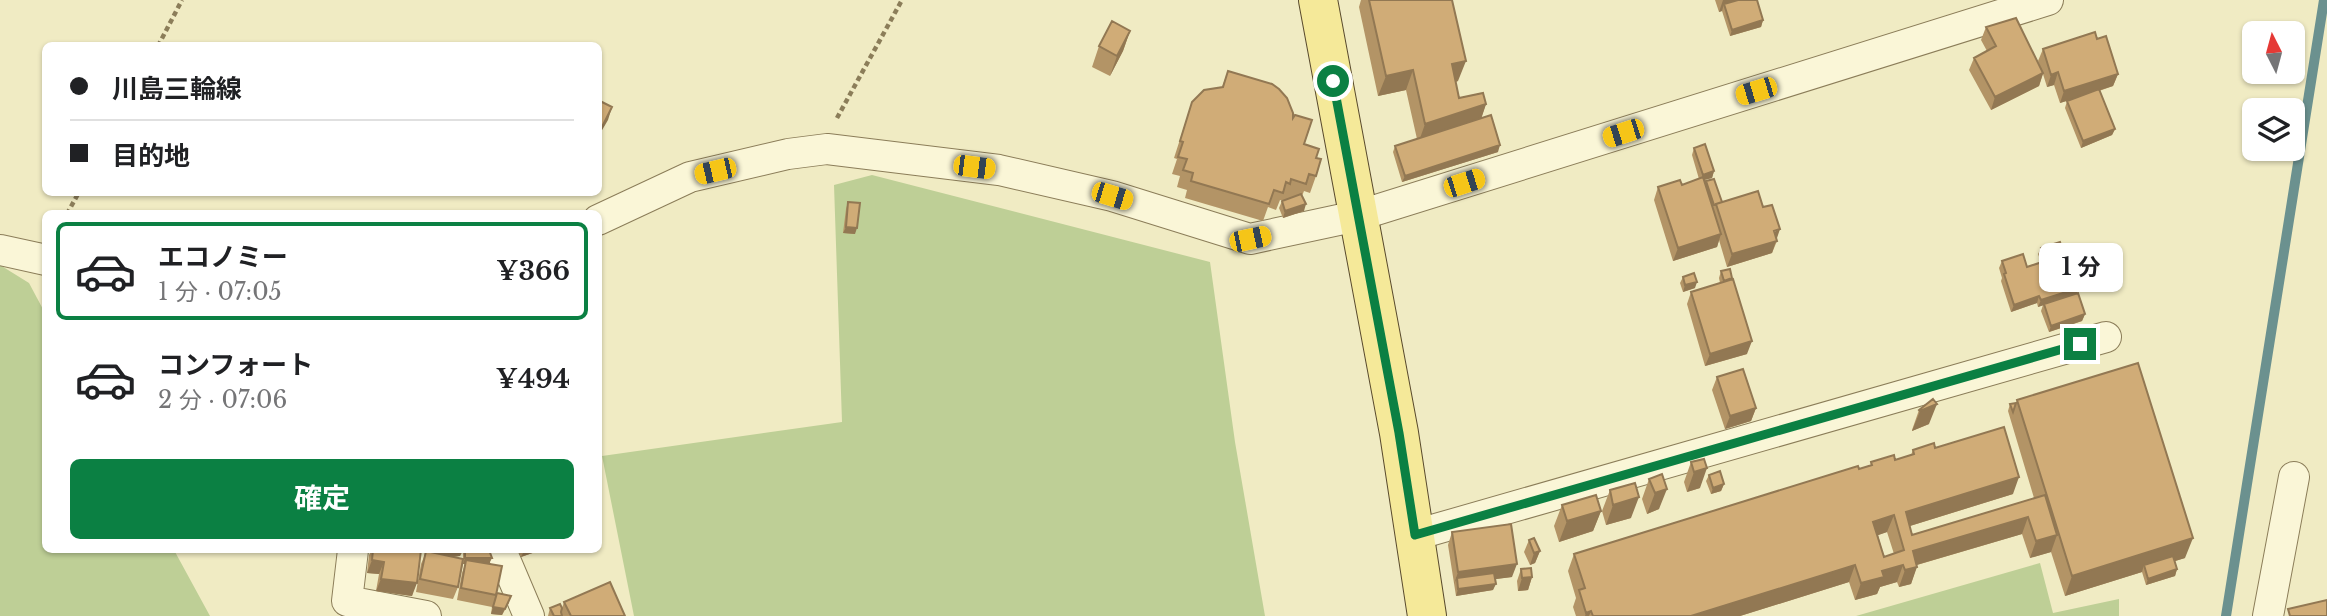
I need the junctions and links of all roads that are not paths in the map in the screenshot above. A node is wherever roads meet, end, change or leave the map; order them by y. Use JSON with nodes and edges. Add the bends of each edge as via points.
{"nodes":[{"id":1,"x":1318,"y":0,"type":"edge"},
{"id":2,"x":2048,"y":0,"type":"edge"},
{"id":3,"x":1357,"y":216,"type":"junction"},
{"id":4,"x":602,"y":218,"type":"edge"},
{"id":5,"x":0,"y":250,"type":"edge"},
{"id":6,"x":42,"y":259,"type":"edge"},
{"id":7,"x":2106,"y":337,"type":"dead end"},
{"id":8,"x":2294,"y":477,"type":"dead end"},
{"id":9,"x":1415,"y":535,"type":"junction"},
{"id":10,"x":354,"y":553,"type":"edge"},
{"id":11,"x":502,"y":553,"type":"edge"},
{"id":12,"x":426,"y":616,"type":"edge"},
{"id":13,"x":529,"y":616,"type":"edge"},
{"id":14,"x":1427,"y":616,"type":"edge"},
{"id":15,"x":2268,"y":616,"type":"edge"}],
"edges":[{"from":1,"to":3,"type":"main road"},
{"from":2,"to":3,"type":"street"},
{"from":3,"to":4,"type":"street","via":[[1250,239],[1112,196],[999,170],[827,149],[788,153],[690,177]]},
{"from":3,"to":9,"type":"main road"},
{"from":5,"to":6,"type":"street"},
{"from":7,"to":9,"type":"street"},
{"from":8,"to":15,"type":"street"},
{"from":9,"to":14,"type":"main road"},
{"from":10,"to":12,"type":"street","via":[[347,601]]},
{"from":11,"to":13,"type":"street"}]}
